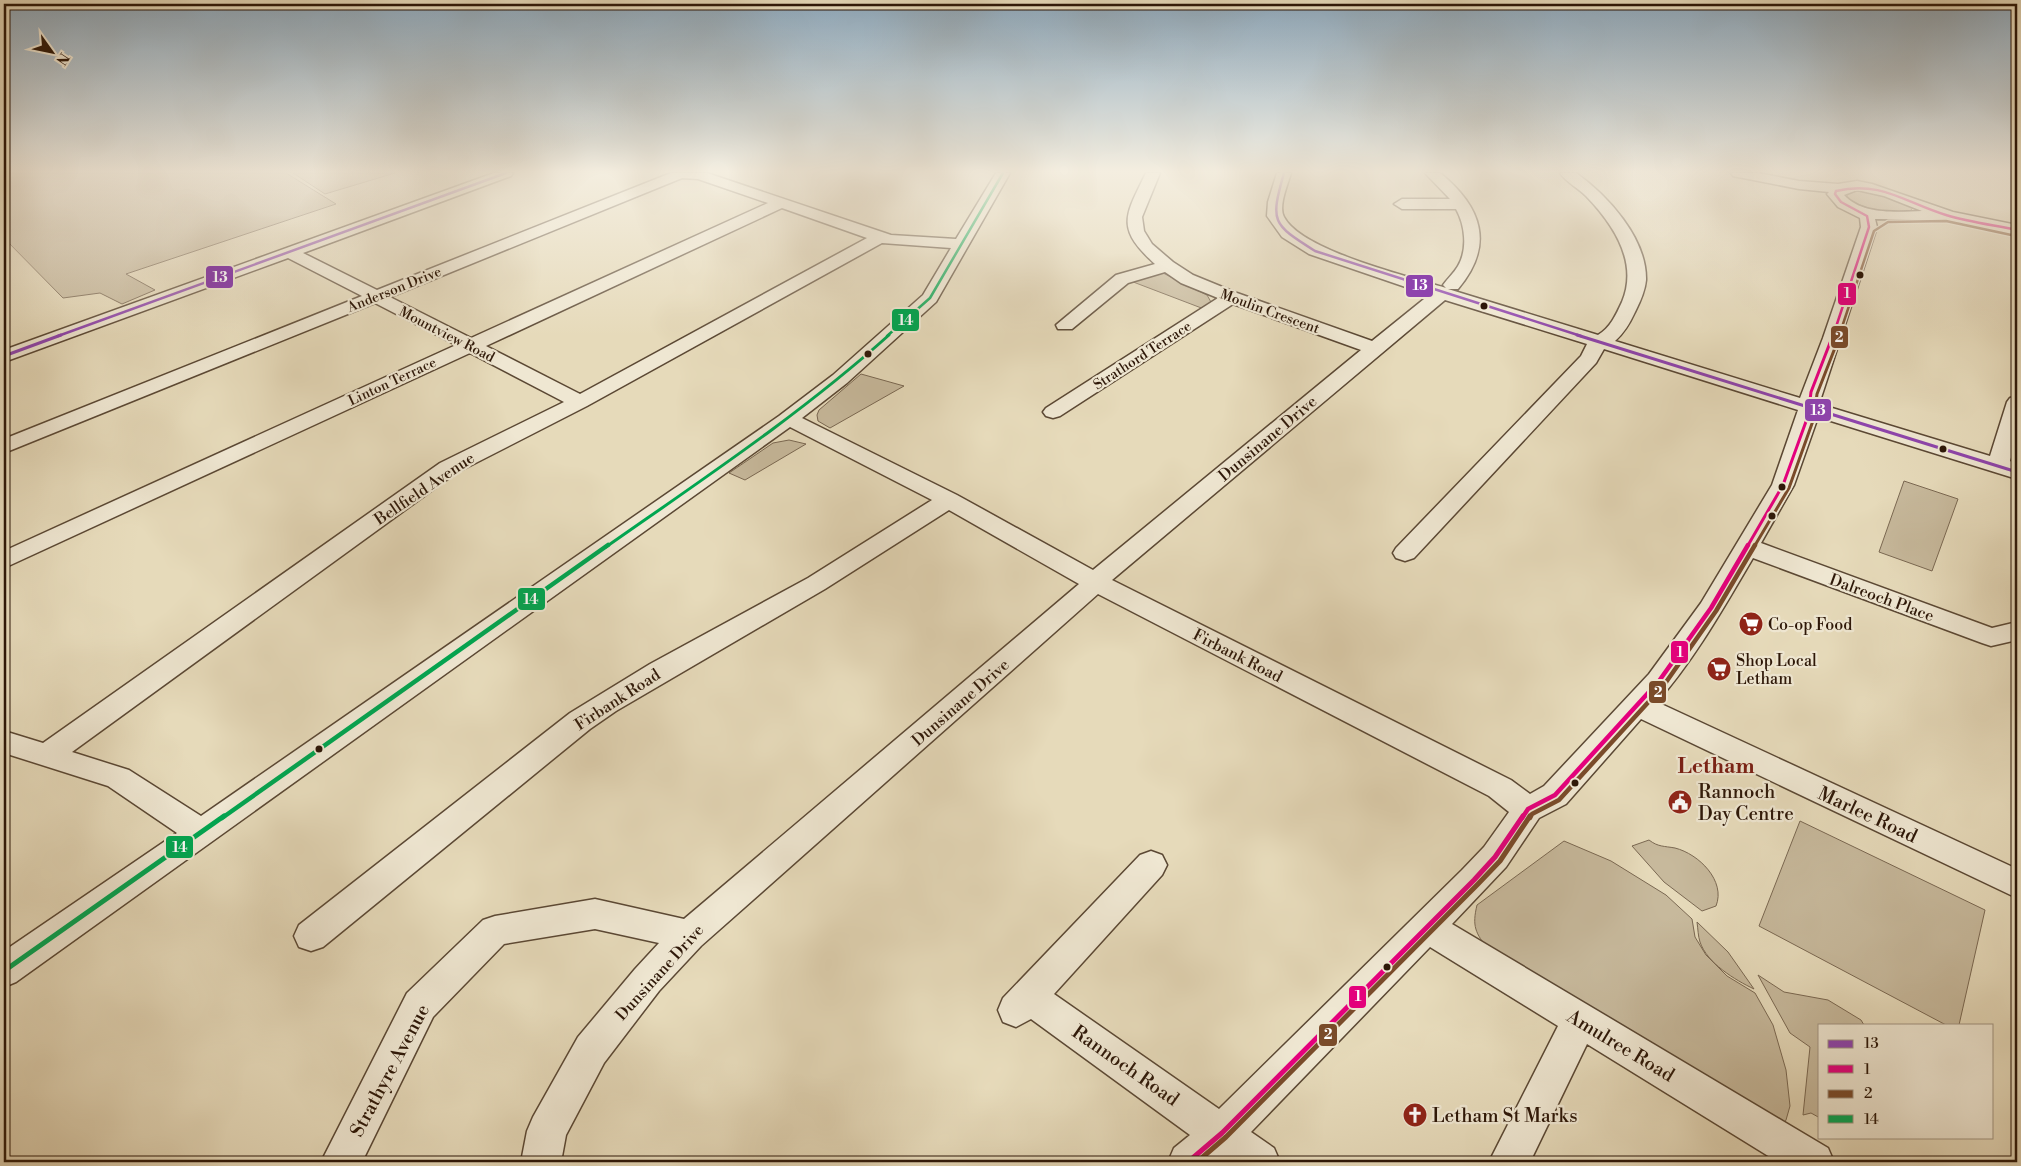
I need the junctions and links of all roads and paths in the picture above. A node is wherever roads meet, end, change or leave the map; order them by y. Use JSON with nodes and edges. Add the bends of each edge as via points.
{"nodes":[{"id":1,"x":357,"y":227,"type":"edge"},
{"id":2,"x":548,"y":227,"type":"edge"},
{"id":3,"x":728,"y":227,"type":"edge"},
{"id":4,"x":853,"y":227,"type":"edge"},
{"id":5,"x":972,"y":227,"type":"edge"},
{"id":6,"x":1136,"y":227,"type":"edge"},
{"id":7,"x":1283,"y":227,"type":"edge"},
{"id":8,"x":1472,"y":227,"type":"edge"},
{"id":9,"x":1619,"y":227,"type":"edge"},
{"id":10,"x":1869,"y":227,"type":"edge"},
{"id":11,"x":881,"y":237,"type":"junction"},
{"id":12,"x":962,"y":244,"type":"junction"},
{"id":13,"x":289,"y":252,"type":"junction"},
{"id":14,"x":1167,"y":266,"type":"junction"},
{"id":15,"x":1447,"y":289,"type":"junction"},
{"id":16,"x":375,"y":297,"type":"junction"},
{"id":17,"x":1231,"y":297,"type":"junction"},
{"id":18,"x":1065,"y":325,"type":"dead end"},
{"id":19,"x":1598,"y":342,"type":"junction"},
{"id":20,"x":469,"y":346,"type":"junction"},
{"id":21,"x":1373,"y":350,"type":"junction"},
{"id":22,"x":4,"y":356,"type":"edge"},
{"id":23,"x":580,"y":402,"type":"junction"},
{"id":24,"x":2017,"y":402,"type":"edge"},
{"id":25,"x":1808,"y":407,"type":"junction"},
{"id":26,"x":1053,"y":412,"type":"dead end"},
{"id":27,"x":786,"y":420,"type":"junction"},
{"id":28,"x":4,"y":447,"type":"edge"},
{"id":29,"x":2008,"y":469,"type":"edge"},
{"id":30,"x":949,"y":500,"type":"junction"},
{"id":31,"x":1748,"y":547,"type":"junction"},
{"id":32,"x":1405,"y":553,"type":"dead end"},
{"id":33,"x":4,"y":560,"type":"edge"},
{"id":34,"x":1095,"y":582,"type":"junction"},
{"id":35,"x":2017,"y":631,"type":"edge"},
{"id":36,"x":1638,"y":704,"type":"junction"},
{"id":37,"x":4,"y":742,"type":"edge"},
{"id":38,"x":47,"y":755,"type":"junction"},
{"id":39,"x":1528,"y":809,"type":"junction"},
{"id":40,"x":202,"y":833,"type":"junction"},
{"id":41,"x":1151,"y":865,"type":"dead end"},
{"id":42,"x":2017,"y":884,"type":"edge"},
{"id":43,"x":1427,"y":927,"type":"junction"},
{"id":44,"x":689,"y":935,"type":"junction"},
{"id":45,"x":311,"y":936,"type":"dead end"},
{"id":46,"x":4,"y":971,"type":"edge"},
{"id":47,"x":1580,"y":1020,"type":"junction"},
{"id":48,"x":1222,"y":1133,"type":"junction"},
{"id":49,"x":1512,"y":1161,"type":"edge"},
{"id":50,"x":341,"y":1162,"type":"edge"},
{"id":51,"x":541,"y":1162,"type":"edge"},
{"id":52,"x":1188,"y":1162,"type":"edge"},
{"id":53,"x":1260,"y":1162,"type":"edge"},
{"id":54,"x":1814,"y":1162,"type":"edge"}],
"edges":[{"from":1,"to":13,"type":"street"},
{"from":2,"to":16,"type":"street","name":"Anderson Drive"},
{"from":3,"to":20,"type":"street","name":"Linton Terrace"},
{"from":4,"to":11,"type":"street","name":"Anderson Drive"},
{"from":5,"to":12,"type":"street"},
{"from":6,"to":14,"type":"street","name":"Moulin Crescent","via":[[1146,247]]},
{"from":7,"to":15,"type":"street","via":[[1315,251]]},
{"from":8,"to":15,"type":"street","name":"Dunsinane Drive","via":[[1473,241],[1468,264]]},
{"from":9,"to":19,"type":"street","via":[[1634,256],[1637,278],[1632,299],[1619,326]]},
{"from":10,"to":25,"type":"street"},
{"from":11,"to":12,"type":"street","name":"Anderson Drive"},
{"from":11,"to":23,"type":"street","name":"Bellfield Avenue"},
{"from":12,"to":27,"type":"street","via":[[930,298],[840,379]]},
{"from":13,"to":16,"type":"street","name":"Mountview Road"},
{"from":13,"to":22,"type":"street"},
{"from":14,"to":17,"type":"street","name":"Moulin Crescent","via":[[1187,279]]},
{"from":14,"to":18,"type":"street","via":[[1122,279]]},
{"from":15,"to":19,"type":"street"},
{"from":15,"to":21,"type":"street","name":"Dunsinane Drive"},
{"from":16,"to":20,"type":"street","name":"Mountview Road"},
{"from":16,"to":28,"type":"street","name":"Anderson Drive"},
{"from":17,"to":21,"type":"street","name":"Moulin Crescent"},
{"from":17,"to":26,"type":"street","name":"Strathord Terrace"},
{"from":19,"to":25,"type":"street"},
{"from":19,"to":32,"type":"street","via":[[1589,359]]},
{"from":20,"to":23,"type":"street","name":"Mountview Road"},
{"from":20,"to":33,"type":"street","name":"Linton Terrace"},
{"from":21,"to":34,"type":"street","name":"Dunsinane Drive"},
{"from":23,"to":38,"type":"street","name":"Bellfield Avenue","via":[[448,468]]},
{"from":24,"to":29,"type":"street","via":[[1999,461]]},
{"from":25,"to":29,"type":"street"},
{"from":25,"to":31,"type":"street","via":[[1808,416],[1784,482]]},
{"from":27,"to":30,"type":"street","name":"Firbank Road","via":[[820,433]]},
{"from":27,"to":40,"type":"street"},
{"from":30,"to":34,"type":"street","name":"Firbank Road"},
{"from":30,"to":45,"type":"street","name":"Firbank Road","via":[[797,595],[616,696],[580,721]]},
{"from":31,"to":35,"type":"street","name":"Dalreoch Place","via":[[1990,637]]},
{"from":31,"to":36,"type":"street","via":[[1711,608],[1659,681]]},
{"from":34,"to":39,"type":"street","name":"Firbank Road","via":[[1500,788]]},
{"from":34,"to":44,"type":"street","name":"Dunsinane Drive"},
{"from":36,"to":39,"type":"street","via":[[1555,796]]},
{"from":36,"to":42,"type":"street","name":"Marlee Road"},
{"from":37,"to":38,"type":"street"},
{"from":38,"to":40,"type":"street","via":[[118,778]]},
{"from":39,"to":43,"type":"street","via":[[1495,857]]},
{"from":40,"to":46,"type":"street"},
{"from":41,"to":48,"type":"street","name":"Rannoch Road","via":[[1023,1004]]},
{"from":43,"to":47,"type":"street","name":"Amulree Road"},
{"from":43,"to":48,"type":"street"},
{"from":44,"to":50,"type":"street","name":"Strathyre Avenue","via":[[595,914],[496,931],[420,1005]]},
{"from":44,"to":51,"type":"street","name":"Dunsinane Drive","via":[[647,980],[591,1050],[547,1131]]},
{"from":47,"to":49,"type":"street"},
{"from":47,"to":54,"type":"street","name":"Amulree Road"},
{"from":48,"to":52,"type":"street"},
{"from":48,"to":53,"type":"street","name":"Rannoch Road"}]}
